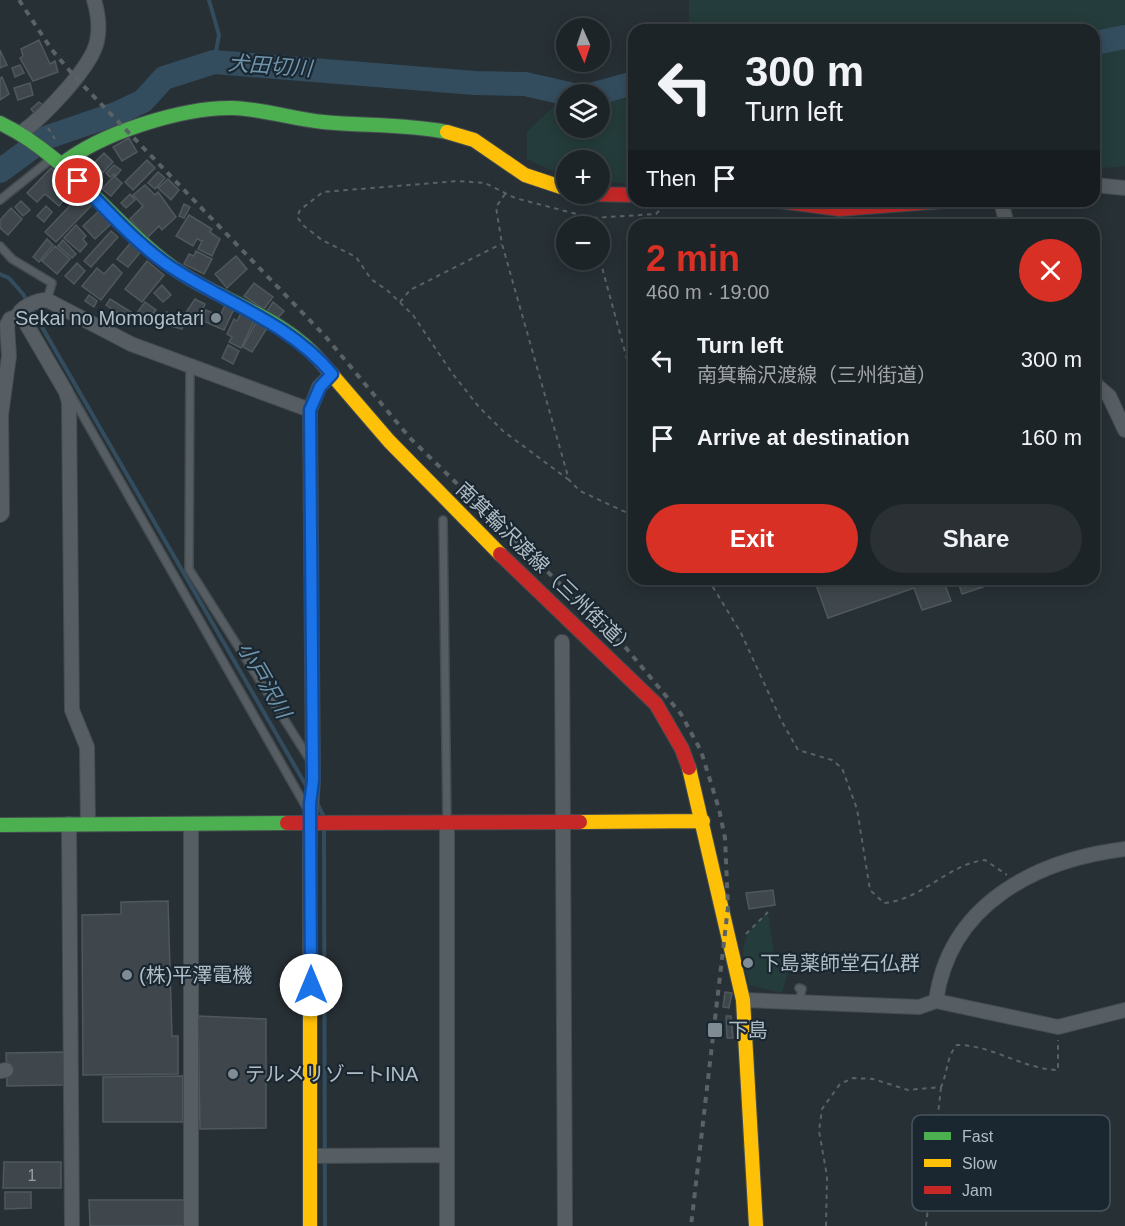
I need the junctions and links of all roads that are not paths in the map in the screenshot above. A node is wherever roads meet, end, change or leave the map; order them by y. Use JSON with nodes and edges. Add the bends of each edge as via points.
{"nodes":[{"id":1,"x":94,"y":0,"type":"edge"},
{"id":2,"x":0,"y":123,"type":"edge"},
{"id":3,"x":24,"y":135,"type":"junction"},
{"id":4,"x":54,"y":159,"type":"junction"},
{"id":5,"x":556,"y":185,"type":"edge"},
{"id":6,"x":1100,"y":186,"type":"edge"},
{"id":7,"x":1125,"y":188,"type":"edge"},
{"id":8,"x":610,"y":194,"type":"edge"},
{"id":9,"x":628,"y":195,"type":"edge"},
{"id":10,"x":0,"y":200,"type":"edge"},
{"id":11,"x":802,"y":207,"type":"edge"},
{"id":12,"x":860,"y":207,"type":"edge"},
{"id":13,"x":0,"y":246,"type":"edge"},
{"id":14,"x":30,"y":307,"type":"junction"},
{"id":15,"x":190,"y":366,"type":"junction"},
{"id":16,"x":332,"y":374,"type":"junction"},
{"id":17,"x":1100,"y":388,"type":"edge"},
{"id":18,"x":66,"y":392,"type":"junction"},
{"id":19,"x":310,"y":410,"type":"junction"},
{"id":20,"x":1125,"y":430,"type":"edge"},
{"id":21,"x":0,"y":515,"type":"edge"},
{"id":22,"x":444,"y":520,"type":"dead end"},
{"id":23,"x":562,"y":642,"type":"dead end"},
{"id":24,"x":313,"y":765,"type":"junction"},
{"id":25,"x":311,"y":817,"type":"junction"},
{"id":26,"x":704,"y":821,"type":"junction"},
{"id":27,"x":447,"y":822,"type":"junction"},
{"id":28,"x":564,"y":823,"type":"junction"},
{"id":29,"x":69,"y":824,"type":"junction"},
{"id":30,"x":88,"y":824,"type":"junction"},
{"id":31,"x":191,"y":824,"type":"junction"},
{"id":32,"x":0,"y":825,"type":"edge"},
{"id":33,"x":1125,"y":849,"type":"edge"},
{"id":34,"x":799,"y":988,"type":"dead end"},
{"id":35,"x":743,"y":1000,"type":"junction"},
{"id":36,"x":936,"y":1001,"type":"junction"},
{"id":37,"x":799,"y":1003,"type":"junction"},
{"id":38,"x":1125,"y":1010,"type":"edge"},
{"id":39,"x":445,"y":1155,"type":"junction"},
{"id":40,"x":313,"y":1156,"type":"junction"},
{"id":41,"x":70,"y":1219,"type":"edge"},
{"id":42,"x":191,"y":1226,"type":"edge"},
{"id":43,"x":310,"y":1226,"type":"edge"},
{"id":44,"x":447,"y":1226,"type":"edge"},
{"id":45,"x":565,"y":1226,"type":"edge"},
{"id":46,"x":756,"y":1226,"type":"edge"}],
"edges":[{"from":1,"to":3,"type":"street","via":[[99,26],[94,52],[52,107]]},
{"from":2,"to":3,"type":"street","name":"南箕輪沢渡線（三州街道）"},
{"from":3,"to":4,"type":"street","name":"南箕輪沢渡線（三州街道）"},
{"from":4,"to":5,"type":"street","via":[[68,158],[86,147],[176,118],[232,108],[321,122],[436,130],[468,137],[520,172]]},
{"from":4,"to":10,"type":"lane"},
{"from":4,"to":16,"type":"street","name":"南箕輪沢渡線（三州街道）","via":[[165,262],[291,334]]},
{"from":6,"to":7,"type":"street"},
{"from":8,"to":9,"type":"street"},
{"from":11,"to":12,"type":"street"},
{"from":13,"to":14,"type":"lane","via":[[12,259],[52,283]]},
{"from":14,"to":15,"type":"street"},
{"from":14,"to":18,"type":"street","via":[[24,320]]},
{"from":14,"to":21,"type":"street","via":[[7,325],[9,356],[1,415]]},
{"from":15,"to":19,"type":"street"},
{"from":15,"to":24,"type":"lane","via":[[189,569]]},
{"from":16,"to":19,"type":"street","via":[[320,387]]},
{"from":16,"to":26,"type":"street","name":"南箕輪沢渡線（三州街道）","via":[[389,441],[494,548],[656,704],[682,749]]},
{"from":17,"to":20,"type":"street","via":[[1109,396]]},
{"from":18,"to":25,"type":"lane","via":[[73,396]]},
{"from":18,"to":30,"type":"street","via":[[72,710],[87,747]]},
{"from":19,"to":24,"type":"street"},
{"from":22,"to":27,"type":"lane"},
{"from":23,"to":28,"type":"street"},
{"from":24,"to":25,"type":"street"},
{"from":25,"to":27,"type":"street","via":[[334,824]]},
{"from":25,"to":31,"type":"street"},
{"from":25,"to":40,"type":"street"},
{"from":26,"to":28,"type":"street"},
{"from":26,"to":35,"type":"street","name":"南箕輪沢渡線（三州街道）"},
{"from":27,"to":28,"type":"street"},
{"from":27,"to":39,"type":"street"},
{"from":28,"to":45,"type":"street"},
{"from":29,"to":30,"type":"street"},
{"from":29,"to":32,"type":"street"},
{"from":29,"to":41,"type":"street"},
{"from":30,"to":31,"type":"street","via":[[159,829]]},
{"from":31,"to":42,"type":"street"},
{"from":33,"to":36,"type":"street","via":[[1073,858],[1013,884],[996,896],[970,920],[950,950],[939,978]]},
{"from":34,"to":37,"type":"lane"},
{"from":35,"to":37,"type":"street"},
{"from":35,"to":46,"type":"street","name":"南箕輪沢渡線（三州街道）"},
{"from":36,"to":37,"type":"street","via":[[919,1007]]},
{"from":36,"to":38,"type":"street","via":[[1058,1027]]},
{"from":39,"to":40,"type":"street"},
{"from":39,"to":44,"type":"street"},
{"from":40,"to":43,"type":"street"}]}
